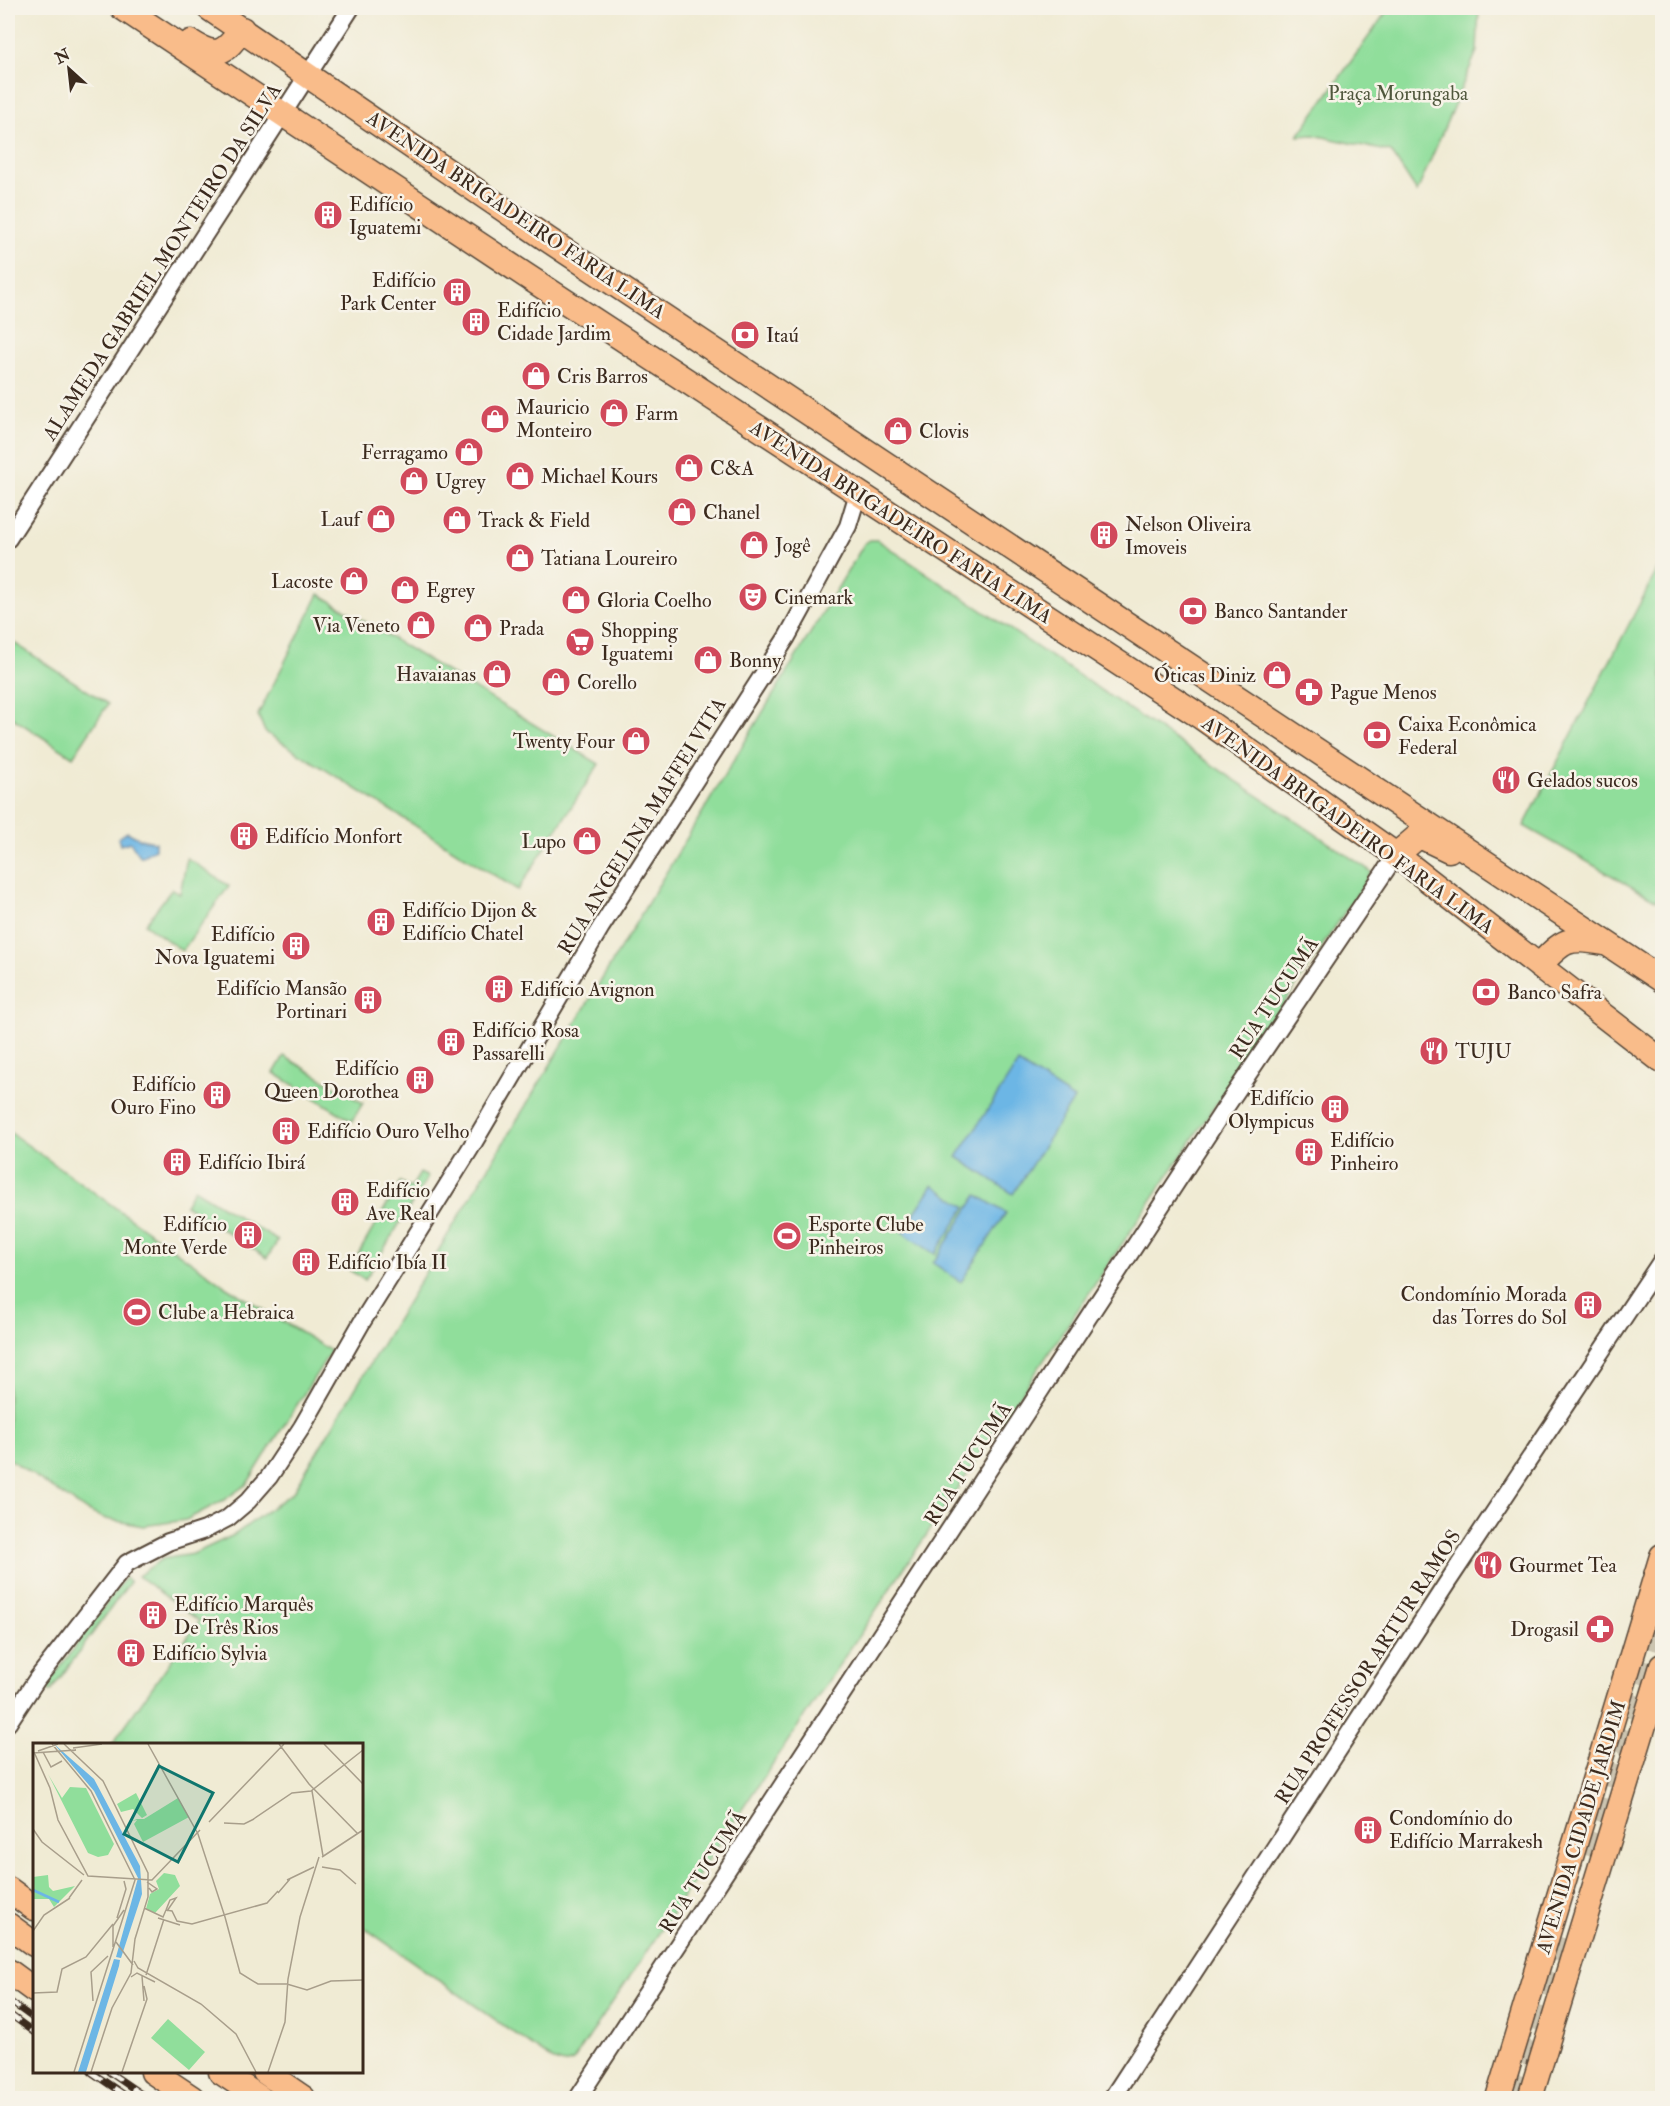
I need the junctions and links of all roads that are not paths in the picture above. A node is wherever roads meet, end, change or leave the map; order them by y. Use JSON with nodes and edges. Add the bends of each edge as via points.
{"nodes":[{"id":1,"x":123,"y":8,"type":"edge"},
{"id":2,"x":209,"y":8,"type":"edge"},
{"id":3,"x":351,"y":8,"type":"edge"},
{"id":4,"x":242,"y":29,"type":"junction"},
{"id":5,"x":174,"y":41,"type":"junction"},
{"id":6,"x":307,"y":74,"type":"junction"},
{"id":7,"x":283,"y":113,"type":"junction"},
{"id":8,"x":867,"y":499,"type":"junction"},
{"id":9,"x":8,"y":539,"type":"edge"},
{"id":10,"x":1201,"y":717,"type":"junction"},
{"id":11,"x":1326,"y":756,"type":"junction"},
{"id":12,"x":1463,"y":847,"type":"junction"},
{"id":13,"x":1396,"y":855,"type":"junction"},
{"id":14,"x":1609,"y":944,"type":"junction"},
{"id":15,"x":1539,"y":966,"type":"junction"},
{"id":16,"x":1662,"y":980,"type":"edge"},
{"id":17,"x":1662,"y":1061,"type":"edge"},
{"id":18,"x":1662,"y":1260,"type":"edge"},
{"id":19,"x":1662,"y":1556,"type":"edge"},
{"id":20,"x":1662,"y":1666,"type":"edge"},
{"id":21,"x":8,"y":1723,"type":"edge"},
{"id":22,"x":1589,"y":1856,"type":"tunnel mouth"},
{"id":23,"x":8,"y":1888,"type":"edge"},
{"id":24,"x":33,"y":1907,"type":"edge"},
{"id":25,"x":8,"y":1925,"type":"edge"},
{"id":26,"x":33,"y":1943,"type":"edge"},
{"id":27,"x":8,"y":1971,"type":"edge"},
{"id":28,"x":33,"y":1989,"type":"edge"},
{"id":29,"x":154,"y":2073,"type":"edge"},
{"id":30,"x":222,"y":2073,"type":"edge"},
{"id":31,"x":266,"y":2073,"type":"edge"},
{"id":32,"x":192,"y":2098,"type":"edge"},
{"id":33,"x":260,"y":2098,"type":"edge"},
{"id":34,"x":303,"y":2098,"type":"edge"},
{"id":35,"x":578,"y":2098,"type":"edge"},
{"id":36,"x":1112,"y":2098,"type":"edge"},
{"id":37,"x":1498,"y":2098,"type":"edge"},
{"id":38,"x":1521,"y":2098,"type":"edge"},
{"id":39,"x":1530,"y":2098,"type":"edge"}],
"edges":[{"from":1,"to":5,"type":"highway","name":"AVENIDA BRIGADEIRO FARIA LIMA"},
{"from":2,"to":4,"type":"highway","name":"AVENIDA BRIGADEIRO FARIA LIMA"},
{"from":3,"to":6,"type":"street","name":"ALAMEDA GABRIEL MONTEIRO DA SILVA"},
{"from":4,"to":5,"type":"highway","via":[[232,42],[214,53],[188,40]]},
{"from":4,"to":6,"type":"highway","name":"AVENIDA BRIGADEIRO FARIA LIMA"},
{"from":5,"to":7,"type":"highway","name":"AVENIDA BRIGADEIRO FARIA LIMA"},
{"from":6,"to":7,"type":"street","name":"ALAMEDA GABRIEL MONTEIRO DA SILVA"},
{"from":6,"to":11,"type":"highway","name":"AVENIDA BRIGADEIRO FARIA LIMA","via":[[555,244]]},
{"from":7,"to":8,"type":"highway","name":"AVENIDA BRIGADEIRO FARIA LIMA"},
{"from":7,"to":9,"type":"street","name":"ALAMEDA GABRIEL MONTEIRO DA SILVA"},
{"from":8,"to":10,"type":"highway","name":"AVENIDA BRIGADEIRO FARIA LIMA"},
{"from":8,"to":21,"type":"street","name":"RUA ANGELINA MAFFEI VITA","via":[[787,637],[601,927],[269,1477],[228,1518],[127,1563]]},
{"from":10,"to":11,"type":"highway","via":[[1221,719],[1296,772],[1318,773]]},
{"from":10,"to":13,"type":"highway","name":"AVENIDA BRIGADEIRO FARIA LIMA"},
{"from":11,"to":12,"type":"highway","name":"AVENIDA BRIGADEIRO FARIA LIMA"},
{"from":12,"to":13,"type":"highway","via":[[1451,850],[1416,838]]},
{"from":12,"to":14,"type":"highway","name":"AVENIDA BRIGADEIRO FARIA LIMA"},
{"from":13,"to":15,"type":"highway","name":"AVENIDA BRIGADEIRO FARIA LIMA"},
{"from":13,"to":35,"type":"street","name":"RUA TUCUMÃ","via":[[1225,1108]]},
{"from":14,"to":15,"type":"highway","via":[[1578,938],[1566,941]]},
{"from":14,"to":16,"type":"highway","name":"AVENIDA BRIGADEIRO FARIA LIMA"},
{"from":15,"to":17,"type":"highway","name":"AVENIDA BRIGADEIRO FARIA LIMA"},
{"from":18,"to":36,"type":"street","name":"RUA PROFESSOR ARTUR RAMOS"},
{"from":19,"to":37,"type":"highway","name":"AVENIDA CIDADE JARDIM"},
{"from":20,"to":39,"type":"highway","name":"AVENIDA CIDADE JARDIM"},
{"from":22,"to":38,"type":"highway"},
{"from":23,"to":24,"type":"highway"},
{"from":25,"to":26,"type":"highway"},
{"from":27,"to":28,"type":"highway"},
{"from":29,"to":32,"type":"highway"},
{"from":30,"to":33,"type":"highway"},
{"from":31,"to":34,"type":"highway"}]}
